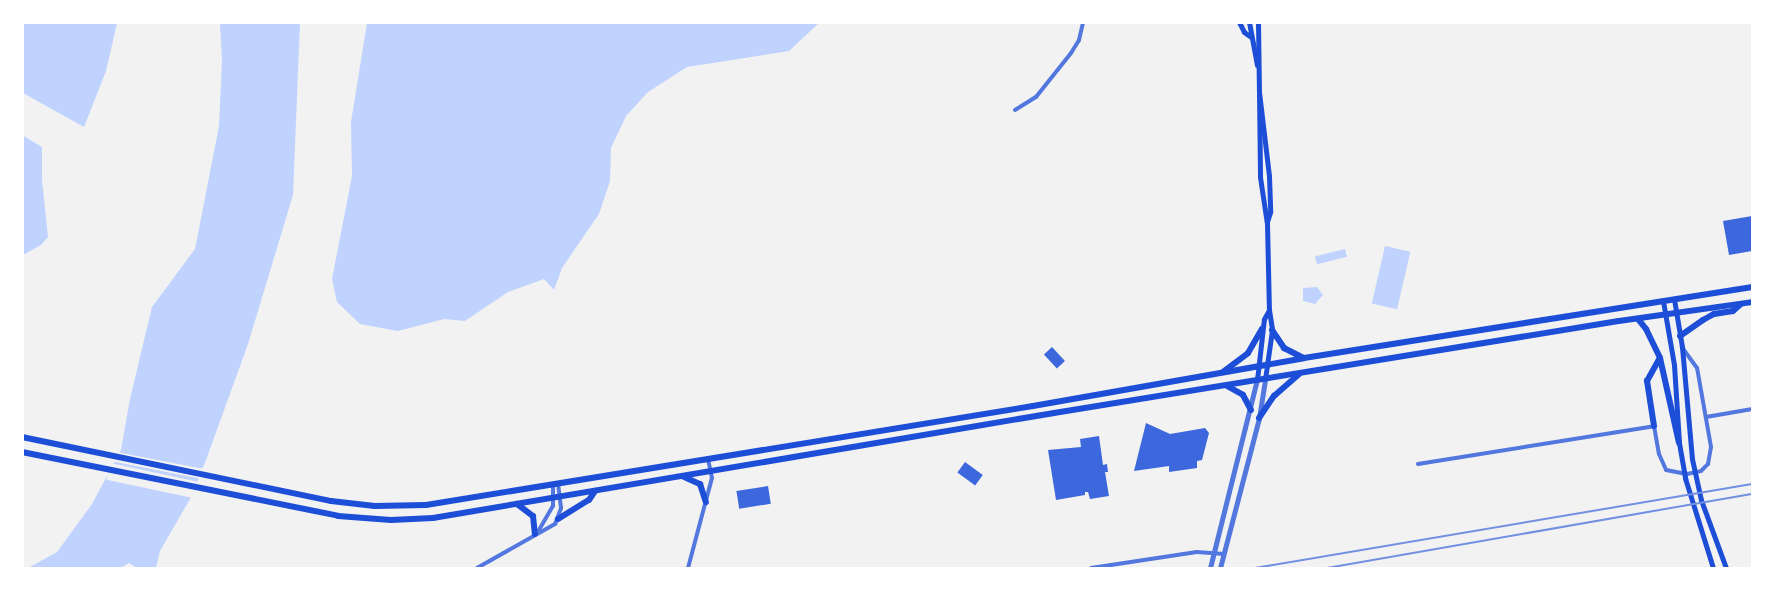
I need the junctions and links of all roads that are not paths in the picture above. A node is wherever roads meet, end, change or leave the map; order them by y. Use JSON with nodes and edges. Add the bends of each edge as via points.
{"nodes":[{"id":1,"x":1083,"y":22,"type":"edge"},
{"id":2,"x":1239,"y":22,"type":"edge"},
{"id":3,"x":1249,"y":22,"type":"edge"},
{"id":4,"x":1258,"y":22,"type":"edge"},
{"id":5,"x":1251,"y":37,"type":"junction"},
{"id":6,"x":1257,"y":67,"type":"junction"},
{"id":7,"x":1015,"y":110,"type":"dead end"},
{"id":8,"x":1752,"y":287,"type":"edge"},
{"id":9,"x":1674,"y":299,"type":"junction"},
{"id":10,"x":1663,"y":301,"type":"junction"},
{"id":11,"x":1752,"y":302,"type":"edge"},
{"id":12,"x":1740,"y":304,"type":"junction"},
{"id":13,"x":1269,"y":310,"type":"junction"},
{"id":14,"x":1676,"y":313,"type":"junction"},
{"id":15,"x":1665,"y":315,"type":"junction"},
{"id":16,"x":1638,"y":319,"type":"junction"},
{"id":17,"x":1262,"y":329,"type":"junction"},
{"id":18,"x":1272,"y":330,"type":"junction"},
{"id":19,"x":1680,"y":336,"type":"junction"},
{"id":20,"x":1682,"y":347,"type":"junction"},
{"id":21,"x":1304,"y":358,"type":"junction"},
{"id":22,"x":1660,"y":358,"type":"junction"},
{"id":23,"x":1269,"y":364,"type":"junction"},
{"id":24,"x":1259,"y":366,"type":"junction"},
{"id":25,"x":1222,"y":372,"type":"junction"},
{"id":26,"x":1299,"y":373,"type":"junction"},
{"id":27,"x":1265,"y":379,"type":"junction"},
{"id":28,"x":1257,"y":380,"type":"junction"},
{"id":29,"x":1225,"y":385,"type":"junction"},
{"id":30,"x":1752,"y":409,"type":"edge"},
{"id":31,"x":1251,"y":410,"type":"junction"},
{"id":32,"x":1706,"y":417,"type":"junction"},
{"id":33,"x":1259,"y":418,"type":"junction"},
{"id":34,"x":1654,"y":426,"type":"junction"},
{"id":35,"x":22,"y":437,"type":"edge"},
{"id":36,"x":1678,"y":443,"type":"junction"},
{"id":37,"x":22,"y":452,"type":"edge"},
{"id":38,"x":708,"y":457,"type":"junction"},
{"id":39,"x":1419,"y":464,"type":"dead end"},
{"id":40,"x":712,"y":471,"type":"junction"},
{"id":41,"x":681,"y":476,"type":"junction"},
{"id":42,"x":555,"y":484,"type":"junction"},
{"id":43,"x":595,"y":491,"type":"junction"},
{"id":44,"x":557,"y":498,"type":"junction"},
{"id":45,"x":706,"y":502,"type":"junction"},
{"id":46,"x":517,"y":504,"type":"junction"},
{"id":47,"x":558,"y":519,"type":"junction"},
{"id":48,"x":537,"y":532,"type":"junction"},
{"id":49,"x":1214,"y":552,"type":"junction"},
{"id":50,"x":1224,"y":554,"type":"junction"},
{"id":51,"x":477,"y":568,"type":"edge"},
{"id":52,"x":688,"y":568,"type":"edge"},
{"id":53,"x":1090,"y":568,"type":"edge"},
{"id":54,"x":1210,"y":568,"type":"edge"},
{"id":55,"x":1220,"y":568,"type":"edge"},
{"id":56,"x":1713,"y":568,"type":"edge"},
{"id":57,"x":1726,"y":568,"type":"edge"}],
"edges":[{"from":1,"to":7,"type":"street","via":[[1071,53],[1036,97]]},
{"from":2,"to":5,"type":"main road"},
{"from":3,"to":5,"type":"main road"},
{"from":4,"to":6,"type":"main road"},
{"from":5,"to":6,"type":"main road"},
{"from":6,"to":13,"type":"main road","via":[[1268,162]]},
{"from":8,"to":9,"type":"highway"},
{"from":9,"to":10,"type":"highway"},
{"from":9,"to":14,"type":"main road"},
{"from":10,"to":15,"type":"main road"},
{"from":10,"to":21,"type":"highway"},
{"from":11,"to":12,"type":"highway"},
{"from":12,"to":14,"type":"highway"},
{"from":12,"to":19,"type":"highway","via":[[1733,311],[1714,314]]},
{"from":13,"to":17,"type":"main road"},
{"from":13,"to":18,"type":"main road"},
{"from":14,"to":15,"type":"highway"},
{"from":14,"to":19,"type":"main road"},
{"from":15,"to":16,"type":"highway"},
{"from":15,"to":36,"type":"main road","via":[[1674,365]]},
{"from":16,"to":22,"type":"highway"},
{"from":16,"to":26,"type":"highway"},
{"from":17,"to":24,"type":"main road"},
{"from":17,"to":25,"type":"highway","via":[[1248,353]]},
{"from":18,"to":21,"type":"highway","via":[[1284,348]]},
{"from":18,"to":23,"type":"main road"},
{"from":19,"to":20,"type":"main road"},
{"from":20,"to":32,"type":"street","via":[[1697,368]]},
{"from":20,"to":57,"type":"main road","via":[[1692,459],[1707,519]]},
{"from":21,"to":23,"type":"highway"},
{"from":22,"to":34,"type":"highway","via":[[1647,381]]},
{"from":22,"to":36,"type":"highway"},
{"from":23,"to":24,"type":"highway"},
{"from":23,"to":27,"type":"main road"},
{"from":24,"to":25,"type":"highway"},
{"from":24,"to":28,"type":"main road"},
{"from":25,"to":38,"type":"highway"},
{"from":26,"to":27,"type":"highway"},
{"from":26,"to":33,"type":"highway","via":[[1274,396]]},
{"from":27,"to":28,"type":"highway"},
{"from":27,"to":33,"type":"street"},
{"from":28,"to":29,"type":"highway"},
{"from":28,"to":31,"type":"street"},
{"from":29,"to":31,"type":"highway","via":[[1244,395]]},
{"from":29,"to":40,"type":"highway"},
{"from":30,"to":32,"type":"street"},
{"from":31,"to":49,"type":"street"},
{"from":32,"to":34,"type":"street","via":[[1711,453],[1708,464],[1701,471],[1687,474],[1666,470]]},
{"from":33,"to":50,"type":"street"},
{"from":34,"to":39,"type":"street"},
{"from":35,"to":42,"type":"highway","via":[[330,501],[384,506],[445,503]]},
{"from":36,"to":56,"type":"main road","via":[[1696,521]]},
{"from":37,"to":46,"type":"highway","via":[[323,513],[377,519],[446,517]]},
{"from":38,"to":40,"type":"street"},
{"from":38,"to":42,"type":"highway"},
{"from":40,"to":41,"type":"highway"},
{"from":40,"to":45,"type":"street"},
{"from":41,"to":43,"type":"highway"},
{"from":41,"to":45,"type":"highway","via":[[700,484]]},
{"from":42,"to":44,"type":"street"},
{"from":43,"to":44,"type":"highway"},
{"from":43,"to":47,"type":"highway","via":[[589,500]]},
{"from":44,"to":46,"type":"highway"},
{"from":44,"to":47,"type":"street"},
{"from":44,"to":48,"type":"street"},
{"from":45,"to":52,"type":"street"},
{"from":46,"to":48,"type":"highway","via":[[533,516]]},
{"from":47,"to":48,"type":"street","via":[[547,530]]},
{"from":48,"to":51,"type":"street"},
{"from":49,"to":50,"type":"street"},
{"from":49,"to":53,"type":"street"},
{"from":49,"to":54,"type":"street"},
{"from":50,"to":55,"type":"street"}]}
